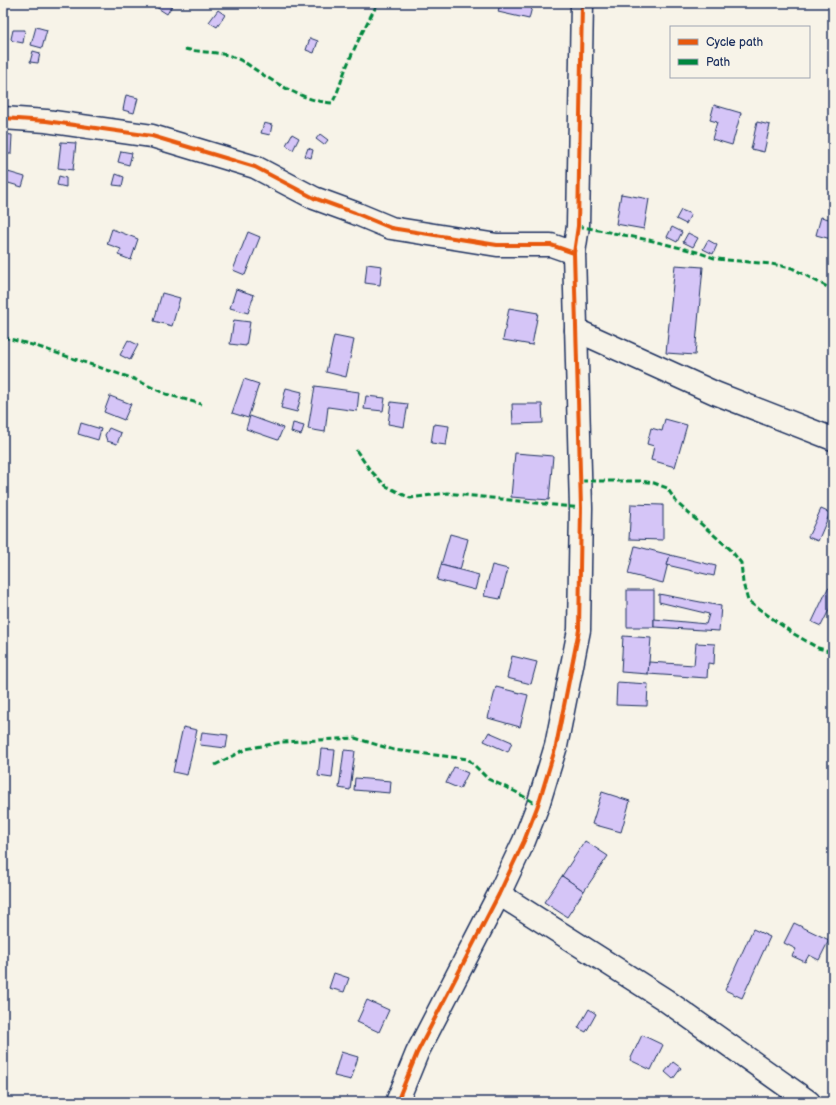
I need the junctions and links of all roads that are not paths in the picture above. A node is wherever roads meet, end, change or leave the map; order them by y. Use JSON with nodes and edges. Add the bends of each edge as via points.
{"nodes":[{"id":1,"x":582,"y":3,"type":"edge"},
{"id":2,"x":3,"y":118,"type":"edge"},
{"id":3,"x":574,"y":253,"type":"junction"},
{"id":4,"x":576,"y":330,"type":"junction"},
{"id":5,"x":833,"y":439,"type":"edge"},
{"id":6,"x":499,"y":894,"type":"junction"},
{"id":7,"x":398,"y":1102,"type":"edge"},
{"id":8,"x":809,"y":1102,"type":"edge"}],
"edges":[{"from":1,"to":3,"type":"street","via":[[578,226]]},
{"from":2,"to":3,"type":"street","via":[[46,121],[152,136],[254,167],[314,198],[391,228],[498,245],[551,245]]},
{"from":3,"to":4,"type":"street"},
{"from":4,"to":5,"type":"street","via":[[714,393]]},
{"from":4,"to":6,"type":"street","via":[[581,508],[579,630],[556,746],[524,841]]},
{"from":6,"to":7,"type":"street","via":[[417,1053]]},
{"from":6,"to":8,"type":"street","via":[[664,999]]}]}
